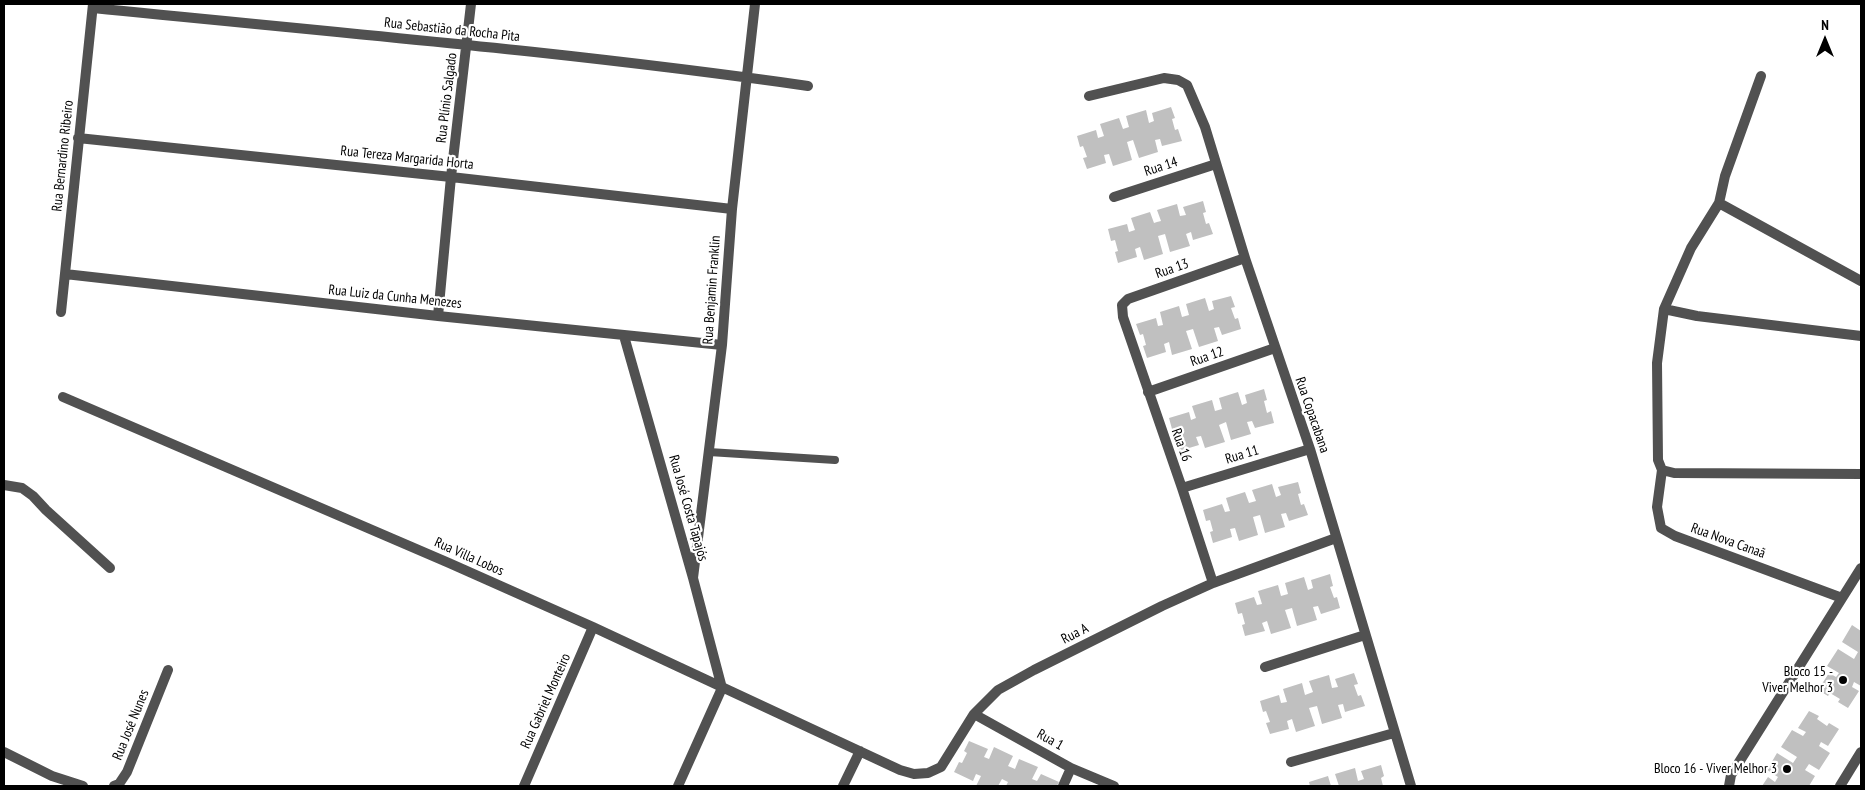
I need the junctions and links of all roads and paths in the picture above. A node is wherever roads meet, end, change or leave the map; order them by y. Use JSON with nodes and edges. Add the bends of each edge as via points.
{"nodes":[{"id":1,"x":470,"y":4,"type":"edge"},
{"id":2,"x":755,"y":4,"type":"edge"},
{"id":3,"x":93,"y":6,"type":"edge"},
{"id":4,"x":467,"y":45,"type":"junction"},
{"id":5,"x":1761,"y":76,"type":"dead end"},
{"id":6,"x":747,"y":77,"type":"junction"},
{"id":7,"x":808,"y":86,"type":"dead end"},
{"id":8,"x":1089,"y":96,"type":"dead end"},
{"id":9,"x":78,"y":138,"type":"junction"},
{"id":10,"x":1216,"y":164,"type":"junction"},
{"id":11,"x":451,"y":177,"type":"junction"},
{"id":12,"x":1114,"y":197,"type":"dead end"},
{"id":13,"x":1719,"y":203,"type":"junction"},
{"id":14,"x":732,"y":209,"type":"junction"},
{"id":15,"x":1245,"y":258,"type":"junction"},
{"id":16,"x":65,"y":274,"type":"junction"},
{"id":17,"x":1861,"y":281,"type":"edge"},
{"id":18,"x":1664,"y":309,"type":"junction"},
{"id":19,"x":61,"y":312,"type":"dead end"},
{"id":20,"x":438,"y":316,"type":"junction"},
{"id":21,"x":1123,"y":317,"type":"joint"},
{"id":22,"x":624,"y":336,"type":"junction"},
{"id":23,"x":1861,"y":336,"type":"edge"},
{"id":24,"x":722,"y":345,"type":"junction"},
{"id":25,"x":1275,"y":348,"type":"junction"},
{"id":26,"x":1148,"y":392,"type":"junction"},
{"id":27,"x":63,"y":397,"type":"dead end"},
{"id":28,"x":1310,"y":449,"type":"junction"},
{"id":29,"x":709,"y":452,"type":"junction"},
{"id":30,"x":835,"y":460,"type":"dead end"},
{"id":31,"x":1662,"y":470,"type":"junction"},
{"id":32,"x":1861,"y":474,"type":"edge"},
{"id":33,"x":4,"y":486,"type":"edge"},
{"id":34,"x":1182,"y":488,"type":"junction"},
{"id":35,"x":1336,"y":538,"type":"junction"},
{"id":36,"x":110,"y":568,"type":"dead end"},
{"id":37,"x":1861,"y":568,"type":"edge"},
{"id":38,"x":694,"y":578,"type":"junction"},
{"id":39,"x":1213,"y":583,"type":"junction"},
{"id":40,"x":1842,"y":598,"type":"junction"},
{"id":41,"x":593,"y":627,"type":"junction"},
{"id":42,"x":1365,"y":635,"type":"junction"},
{"id":43,"x":1265,"y":668,"type":"dead end"},
{"id":44,"x":168,"y":670,"type":"dead end"},
{"id":45,"x":722,"y":688,"type":"junction"},
{"id":46,"x":974,"y":714,"type":"junction"},
{"id":47,"x":1394,"y":733,"type":"junction"},
{"id":48,"x":860,"y":751,"type":"junction"},
{"id":49,"x":4,"y":752,"type":"edge"},
{"id":50,"x":1861,"y":752,"type":"edge"},
{"id":51,"x":1291,"y":762,"type":"dead end"},
{"id":52,"x":1071,"y":768,"type":"junction"},
{"id":53,"x":83,"y":786,"type":"edge"},
{"id":54,"x":114,"y":786,"type":"edge"},
{"id":55,"x":524,"y":786,"type":"edge"},
{"id":56,"x":678,"y":786,"type":"edge"},
{"id":57,"x":843,"y":786,"type":"edge"},
{"id":58,"x":1063,"y":786,"type":"edge"},
{"id":59,"x":1114,"y":786,"type":"edge"},
{"id":60,"x":1411,"y":786,"type":"edge"},
{"id":61,"x":1730,"y":786,"type":"edge"},
{"id":62,"x":1840,"y":786,"type":"edge"}],
"edges":[{"from":1,"to":4,"type":"street","name":"Rua Plínio Salgado"},
{"from":2,"to":6,"type":"street","name":"Rua Benjamin Franklin"},
{"from":3,"to":4,"type":"street","name":"Rua Sebastião da Rocha Pita"},
{"from":3,"to":9,"type":"street","name":"Rua Bernardino Ribeiro"},
{"from":4,"to":6,"type":"street","name":"Rua Sebastião da Rocha Pita"},
{"from":4,"to":11,"type":"street","name":"Rua Plínio Salgado"},
{"from":5,"to":13,"type":"street","via":[[1725,176]]},
{"from":6,"to":7,"type":"street","name":"Rua Sebastião da Rocha Pita"},
{"from":6,"to":14,"type":"street","name":"Rua Benjamin Franklin"},
{"from":8,"to":10,"type":"street","name":"Rua Copacabana","via":[[1157,80],[1178,80],[1187,86]]},
{"from":9,"to":11,"type":"street","name":"Rua Tereza Margarida Horta"},
{"from":9,"to":16,"type":"street","name":"Rua Bernardino Ribeiro"},
{"from":10,"to":12,"type":"street","name":"Rua 14"},
{"from":10,"to":15,"type":"street","name":"Rua Copacabana"},
{"from":11,"to":14,"type":"street","name":"Rua Tereza Margarida Horta"},
{"from":11,"to":20,"type":"street","name":"Rua Plínio Salgado"},
{"from":13,"to":17,"type":"street"},
{"from":13,"to":18,"type":"street","via":[[1691,248]]},
{"from":14,"to":24,"type":"street","name":"Rua Benjamin Franklin"},
{"from":15,"to":21,"type":"street","name":"Rua 13","via":[[1128,299],[1122,305]]},
{"from":15,"to":25,"type":"street","name":"Rua Copacabana"},
{"from":16,"to":19,"type":"street","name":"Rua Bernardino Ribeiro"},
{"from":16,"to":20,"type":"street","name":"Rua Luiz da Cunha Menezes"},
{"from":18,"to":23,"type":"street"},
{"from":18,"to":31,"type":"street","via":[[1657,363],[1658,460]]},
{"from":20,"to":22,"type":"street","name":"Rua Luiz da Cunha Menezes"},
{"from":21,"to":26,"type":"street","name":"Rua 16"},
{"from":22,"to":24,"type":"street","name":"Rua Luiz da Cunha Menezes"},
{"from":22,"to":38,"type":"street","name":"Rua José Costa Tapajós"},
{"from":24,"to":29,"type":"street","name":"Rua Benjamin Franklin"},
{"from":25,"to":26,"type":"street","name":"Rua 12"},
{"from":25,"to":28,"type":"street","name":"Rua Copacabana"},
{"from":26,"to":34,"type":"street","name":"Rua 16"},
{"from":27,"to":41,"type":"street","name":"Rua Villa Lobos"},
{"from":28,"to":34,"type":"street","name":"Rua 11"},
{"from":28,"to":35,"type":"street","name":"Rua Copacabana"},
{"from":29,"to":30,"type":"lane"},
{"from":29,"to":38,"type":"street","name":"Rua Benjamin Franklin"},
{"from":31,"to":32,"type":"street","via":[[1674,473]]},
{"from":31,"to":40,"type":"street","name":"Rua Nova Canaã","via":[[1657,507],[1662,528],[1675,536]]},
{"from":33,"to":36,"type":"street","via":[[22,488],[33,496]]},
{"from":34,"to":39,"type":"street","name":"Rua 16"},
{"from":35,"to":39,"type":"street","name":"Rua A"},
{"from":35,"to":42,"type":"street","name":"Rua Copacabana"},
{"from":37,"to":40,"type":"street"},
{"from":38,"to":45,"type":"street","name":"Rua José Costa Tapajós"},
{"from":39,"to":46,"type":"street","name":"Rua A","via":[[1034,670],[998,690]]},
{"from":40,"to":61,"type":"street","via":[[1731,775]]},
{"from":41,"to":45,"type":"street","name":"Rua Villa Lobos"},
{"from":41,"to":55,"type":"street","name":"Rua Gabriel Monteiro"},
{"from":42,"to":43,"type":"street"},
{"from":42,"to":47,"type":"street","name":"Rua Copacabana"},
{"from":44,"to":54,"type":"street","name":"Rua José Nunes","via":[[127,772]]},
{"from":45,"to":48,"type":"street","name":"Rua Villa Lobos"},
{"from":45,"to":56,"type":"street"},
{"from":46,"to":48,"type":"street","name":"Rua A","via":[[940,767],[928,773],[907,772]]},
{"from":46,"to":52,"type":"street","name":"Rua 1"},
{"from":47,"to":51,"type":"street"},
{"from":47,"to":60,"type":"street","name":"Rua Copacabana"},
{"from":48,"to":57,"type":"street"},
{"from":49,"to":53,"type":"street","via":[[52,776]]},
{"from":50,"to":62,"type":"street"},
{"from":52,"to":58,"type":"street"},
{"from":52,"to":59,"type":"street","name":"Rua 1"}]}
